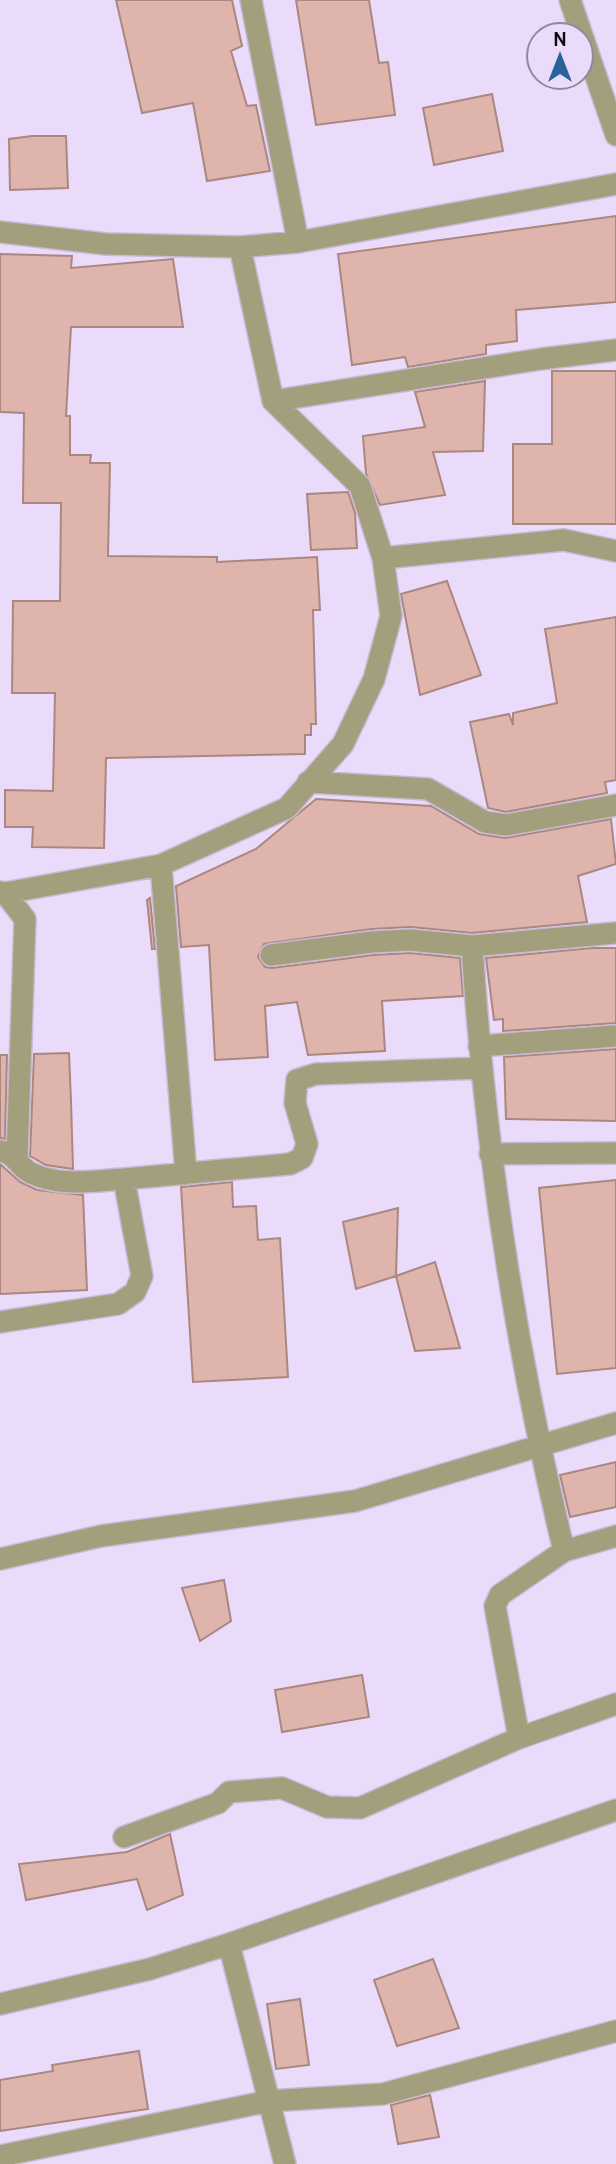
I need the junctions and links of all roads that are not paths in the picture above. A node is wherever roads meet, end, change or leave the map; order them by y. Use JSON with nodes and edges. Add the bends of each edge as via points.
{"nodes":[{"id":1,"x":251,"y":0,"type":"edge"},
{"id":2,"x":570,"y":0,"type":"edge"},
{"id":3,"x":616,"y":135,"type":"edge"},
{"id":4,"x":616,"y":184,"type":"edge"},
{"id":5,"x":0,"y":232,"type":"edge"},
{"id":6,"x":298,"y":242,"type":"junction"},
{"id":7,"x":240,"y":247,"type":"junction"},
{"id":8,"x":616,"y":350,"type":"edge"},
{"id":9,"x":273,"y":401,"type":"junction"},
{"id":10,"x":616,"y":551,"type":"edge"},
{"id":11,"x":383,"y":558,"type":"junction"},
{"id":12,"x":308,"y":782,"type":"junction"},
{"id":13,"x":616,"y":805,"type":"edge"},
{"id":14,"x":161,"y":864,"type":"junction"},
{"id":15,"x":3,"y":893,"type":"edge"},
{"id":16,"x":616,"y":933,"type":"edge"},
{"id":17,"x":472,"y":946,"type":"junction"},
{"id":18,"x":271,"y":955,"type":"dead end"},
{"id":19,"x":616,"y":1036,"type":"edge"},
{"id":20,"x":479,"y":1046,"type":"junction"},
{"id":21,"x":481,"y":1068,"type":"junction"},
{"id":22,"x":616,"y":1153,"type":"edge"},
{"id":23,"x":490,"y":1154,"type":"junction"},
{"id":24,"x":8,"y":1155,"type":"edge"},
{"id":25,"x":186,"y":1174,"type":"junction"},
{"id":26,"x":124,"y":1180,"type":"junction"},
{"id":27,"x":0,"y":1322,"type":"edge"},
{"id":28,"x":616,"y":1423,"type":"edge"},
{"id":29,"x":538,"y":1445,"type":"junction"},
{"id":30,"x":616,"y":1536,"type":"edge"},
{"id":31,"x":564,"y":1551,"type":"junction"},
{"id":32,"x":0,"y":1559,"type":"edge"},
{"id":33,"x":616,"y":1704,"type":"edge"},
{"id":34,"x":519,"y":1738,"type":"junction"},
{"id":35,"x":616,"y":1810,"type":"edge"},
{"id":36,"x":124,"y":1837,"type":"dead end"},
{"id":37,"x":229,"y":1944,"type":"junction"},
{"id":38,"x":0,"y":2004,"type":"edge"},
{"id":39,"x":616,"y":2031,"type":"edge"},
{"id":40,"x":269,"y":2101,"type":"junction"},
{"id":41,"x":0,"y":2156,"type":"edge"},
{"id":42,"x":285,"y":2164,"type":"edge"}],
"edges":[{"from":1,"to":6,"type":"street"},
{"from":2,"to":3,"type":"street"},
{"from":4,"to":6,"type":"street"},
{"from":5,"to":7,"type":"street","via":[[106,244]]},
{"from":6,"to":7,"type":"street"},
{"from":7,"to":9,"type":"street"},
{"from":8,"to":9,"type":"street"},
{"from":9,"to":11,"type":"street","via":[[360,486]]},
{"from":10,"to":11,"type":"street","via":[[564,540]]},
{"from":11,"to":12,"type":"street","via":[[391,616],[374,679],[342,744]]},
{"from":12,"to":13,"type":"street","via":[[428,789],[485,822],[506,825]]},
{"from":12,"to":14,"type":"street","via":[[287,808]]},
{"from":14,"to":15,"type":"street"},
{"from":14,"to":25,"type":"street"},
{"from":15,"to":24,"type":"street","via":[[25,919]]},
{"from":16,"to":17,"type":"street"},
{"from":17,"to":18,"type":"street","via":[[410,940]]},
{"from":17,"to":20,"type":"street"},
{"from":19,"to":20,"type":"street"},
{"from":20,"to":21,"type":"street"},
{"from":21,"to":23,"type":"street"},
{"from":21,"to":25,"type":"street","via":[[316,1074],[297,1080],[295,1103],[307,1144],[302,1158],[290,1164]]},
{"from":22,"to":23,"type":"street"},
{"from":23,"to":29,"type":"street"},
{"from":24,"to":26,"type":"street","via":[[28,1172],[59,1182]]},
{"from":25,"to":26,"type":"street"},
{"from":26,"to":27,"type":"street","via":[[142,1276],[135,1292],[118,1304]]},
{"from":28,"to":29,"type":"street"},
{"from":29,"to":31,"type":"street"},
{"from":29,"to":32,"type":"street","via":[[355,1501],[102,1536]]},
{"from":30,"to":31,"type":"street"},
{"from":31,"to":34,"type":"street","via":[[500,1595],[495,1606]]},
{"from":33,"to":34,"type":"street"},
{"from":34,"to":36,"type":"street","via":[[360,1808],[327,1807],[282,1788],[229,1793],[218,1803]]},
{"from":35,"to":37,"type":"street"},
{"from":37,"to":38,"type":"street","via":[[150,1969]]},
{"from":37,"to":40,"type":"street"},
{"from":39,"to":40,"type":"street","via":[[383,2094]]},
{"from":40,"to":41,"type":"street"},
{"from":40,"to":42,"type":"street"}]}
